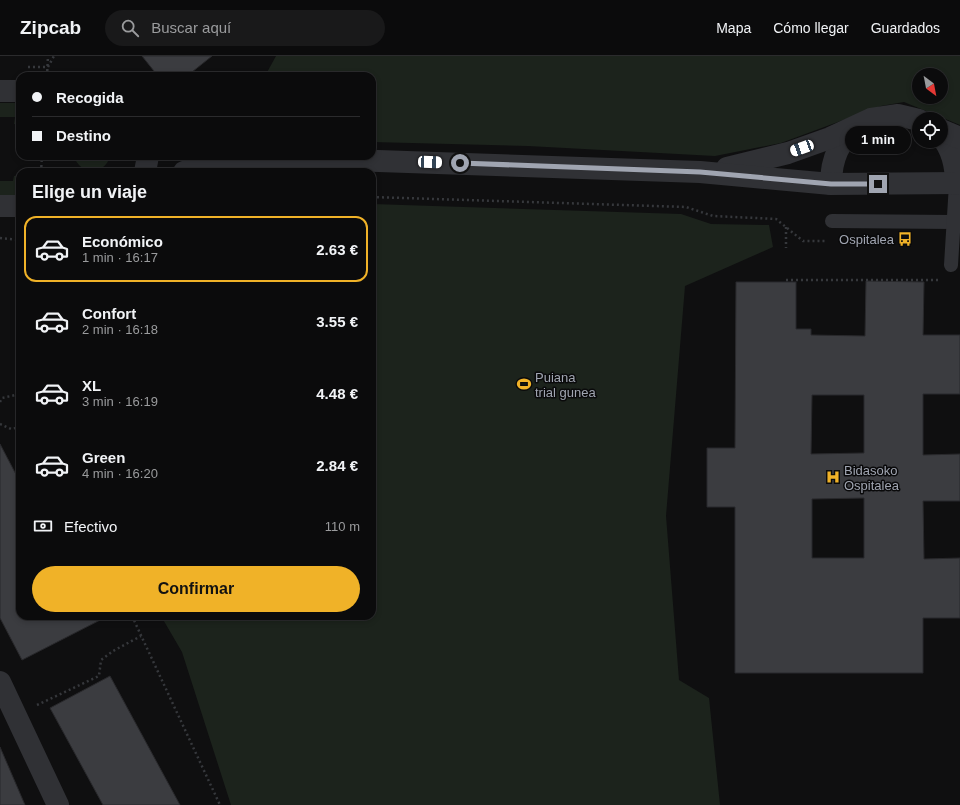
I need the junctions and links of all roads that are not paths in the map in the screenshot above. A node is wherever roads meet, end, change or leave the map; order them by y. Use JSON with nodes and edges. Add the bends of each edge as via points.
{"nodes":[{"id":1,"x":0,"y":91,"type":"edge"},
{"id":2,"x":16,"y":91,"type":"edge"},
{"id":3,"x":912,"y":118,"type":"edge"},
{"id":4,"x":871,"y":119,"type":"junction"},
{"id":5,"x":948,"y":133,"type":"edge"},
{"id":6,"x":960,"y":138,"type":"edge"},
{"id":7,"x":948,"y":147,"type":"edge"},
{"id":8,"x":220,"y":160,"type":"edge"},
{"id":9,"x":349,"y":160,"type":"edge"},
{"id":10,"x":196,"y":168,"type":"edge"},
{"id":11,"x":700,"y":172,"type":"junction"},
{"id":12,"x":831,"y":184,"type":"junction"},
{"id":13,"x":958,"y":184,"type":"edge"},
{"id":14,"x":0,"y":206,"type":"edge"},
{"id":15,"x":16,"y":206,"type":"edge"},
{"id":16,"x":832,"y":221,"type":"dead end"},
{"id":17,"x":954,"y":222,"type":"junction"},
{"id":18,"x":952,"y":265,"type":"dead end"},
{"id":19,"x":2,"y":693,"type":"edge"},
{"id":20,"x":58,"y":805,"type":"edge"}],
"edges":[{"from":1,"to":2,"type":"street"},
{"from":3,"to":4,"type":"street","via":[[898,115]]},
{"from":4,"to":11,"type":"street","via":[[830,138],[788,153]]},
{"from":4,"to":12,"type":"street","via":[[848,134],[840,144],[831,170]]},
{"from":5,"to":6,"type":"street"},
{"from":7,"to":13,"type":"street","via":[[953,155]]},
{"from":8,"to":10,"type":"street"},
{"from":9,"to":11,"type":"street"},
{"from":11,"to":12,"type":"street"},
{"from":12,"to":13,"type":"street"},
{"from":13,"to":17,"type":"lane"},
{"from":14,"to":15,"type":"street"},
{"from":16,"to":17,"type":"lane"},
{"from":17,"to":18,"type":"lane"},
{"from":19,"to":20,"type":"street"}]}
